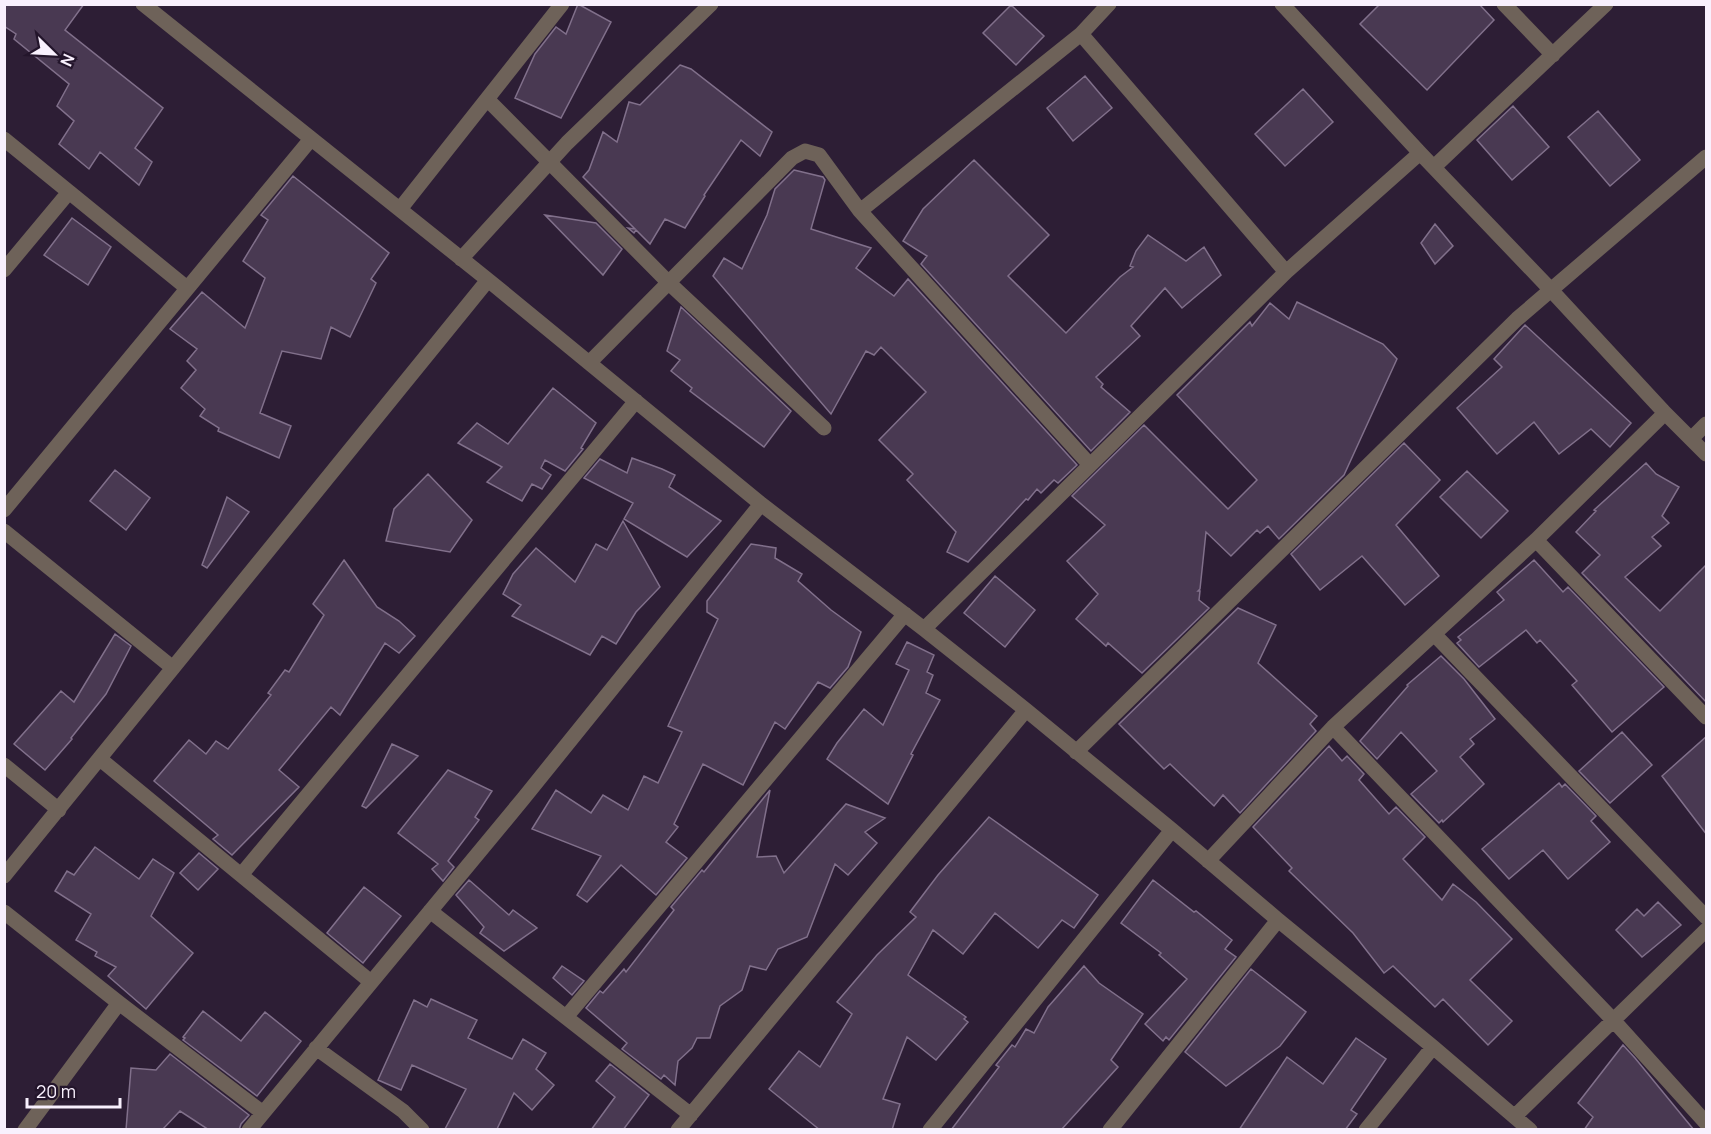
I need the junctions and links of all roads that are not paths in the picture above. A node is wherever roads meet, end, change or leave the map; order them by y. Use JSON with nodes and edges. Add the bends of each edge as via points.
{"nodes":[{"id":1,"x":143,"y":4,"type":"edge"},
{"id":2,"x":561,"y":4,"type":"edge"},
{"id":3,"x":711,"y":4,"type":"edge"},
{"id":4,"x":1109,"y":4,"type":"edge"},
{"id":5,"x":1282,"y":4,"type":"edge"},
{"id":6,"x":1504,"y":4,"type":"edge"},
{"id":7,"x":1606,"y":4,"type":"edge"},
{"id":8,"x":1081,"y":34,"type":"junction"},
{"id":9,"x":1552,"y":55,"type":"junction"},
{"id":10,"x":487,"y":99,"type":"junction"},
{"id":11,"x":4,"y":139,"type":"edge"},
{"id":12,"x":311,"y":139,"type":"junction"},
{"id":13,"x":1420,"y":153,"type":"junction"},
{"id":14,"x":1707,"y":157,"type":"edge"},
{"id":15,"x":550,"y":161,"type":"junction"},
{"id":16,"x":1435,"y":166,"type":"junction"},
{"id":17,"x":69,"y":192,"type":"junction"},
{"id":18,"x":400,"y":210,"type":"junction"},
{"id":19,"x":860,"y":211,"type":"junction"},
{"id":20,"x":461,"y":259,"type":"junction"},
{"id":21,"x":4,"y":270,"type":"edge"},
{"id":22,"x":1286,"y":272,"type":"junction"},
{"id":23,"x":488,"y":280,"type":"junction"},
{"id":24,"x":669,"y":283,"type":"junction"},
{"id":25,"x":187,"y":288,"type":"junction"},
{"id":26,"x":1551,"y":290,"type":"junction"},
{"id":27,"x":589,"y":363,"type":"junction"},
{"id":28,"x":636,"y":401,"type":"junction"},
{"id":29,"x":1665,"y":413,"type":"junction"},
{"id":30,"x":1707,"y":424,"type":"edge"},
{"id":31,"x":824,"y":428,"type":"dead end"},
{"id":32,"x":1692,"y":438,"type":"junction"},
{"id":33,"x":1707,"y":454,"type":"edge"},
{"id":34,"x":1090,"y":465,"type":"junction"},
{"id":35,"x":761,"y":504,"type":"junction"},
{"id":36,"x":4,"y":510,"type":"edge"},
{"id":37,"x":4,"y":531,"type":"edge"},
{"id":38,"x":1536,"y":540,"type":"junction"},
{"id":39,"x":905,"y":614,"type":"junction"},
{"id":40,"x":924,"y":629,"type":"junction"},
{"id":41,"x":1434,"y":634,"type":"junction"},
{"id":42,"x":174,"y":668,"type":"junction"},
{"id":43,"x":1026,"y":710,"type":"junction"},
{"id":44,"x":1707,"y":717,"type":"edge"},
{"id":45,"x":1333,"y":727,"type":"junction"},
{"id":46,"x":1076,"y":752,"type":"junction"},
{"id":47,"x":100,"y":759,"type":"junction"},
{"id":48,"x":4,"y":765,"type":"edge"},
{"id":49,"x":59,"y":810,"type":"junction"},
{"id":50,"x":1172,"y":830,"type":"junction"},
{"id":51,"x":1208,"y":861,"type":"junction"},
{"id":52,"x":241,"y":875,"type":"junction"},
{"id":53,"x":4,"y":876,"type":"edge"},
{"id":54,"x":430,"y":911,"type":"junction"},
{"id":55,"x":4,"y":912,"type":"edge"},
{"id":56,"x":1707,"y":917,"type":"edge"},
{"id":57,"x":1278,"y":920,"type":"junction"},
{"id":58,"x":1707,"y":930,"type":"edge"},
{"id":59,"x":371,"y":982,"type":"junction"},
{"id":60,"x":119,"y":1003,"type":"junction"},
{"id":61,"x":566,"y":1017,"type":"junction"},
{"id":62,"x":1614,"y":1021,"type":"junction"},
{"id":63,"x":1433,"y":1047,"type":"junction"},
{"id":64,"x":316,"y":1048,"type":"junction"},
{"id":65,"x":263,"y":1113,"type":"junction"},
{"id":66,"x":691,"y":1114,"type":"junction"},
{"id":67,"x":1515,"y":1116,"type":"junction"},
{"id":68,"x":1707,"y":1123,"type":"edge"},
{"id":69,"x":25,"y":1130,"type":"edge"},
{"id":70,"x":249,"y":1130,"type":"edge"},
{"id":71,"x":422,"y":1130,"type":"edge"},
{"id":72,"x":678,"y":1130,"type":"edge"},
{"id":73,"x":930,"y":1130,"type":"edge"},
{"id":74,"x":1110,"y":1130,"type":"edge"},
{"id":75,"x":1366,"y":1130,"type":"edge"},
{"id":76,"x":1530,"y":1130,"type":"edge"}],
"edges":[{"from":1,"to":12,"type":"street"},
{"from":2,"to":10,"type":"street"},
{"from":3,"to":15,"type":"street"},
{"from":4,"to":8,"type":"street"},
{"from":5,"to":13,"type":"street"},
{"from":6,"to":9,"type":"street"},
{"from":7,"to":9,"type":"street"},
{"from":8,"to":19,"type":"street"},
{"from":8,"to":22,"type":"street"},
{"from":9,"to":16,"type":"street"},
{"from":10,"to":15,"type":"street"},
{"from":10,"to":18,"type":"street"},
{"from":11,"to":17,"type":"street"},
{"from":12,"to":18,"type":"street"},
{"from":12,"to":25,"type":"street"},
{"from":13,"to":16,"type":"street"},
{"from":13,"to":22,"type":"street"},
{"from":14,"to":26,"type":"street"},
{"from":15,"to":20,"type":"street"},
{"from":15,"to":24,"type":"street"},
{"from":16,"to":26,"type":"street"},
{"from":17,"to":21,"type":"street"},
{"from":17,"to":25,"type":"street"},
{"from":18,"to":20,"type":"street"},
{"from":19,"to":24,"type":"street","via":[[819,155],[805,151],[792,158]]},
{"from":19,"to":34,"type":"street"},
{"from":20,"to":23,"type":"street"},
{"from":22,"to":34,"type":"street"},
{"from":23,"to":27,"type":"street"},
{"from":23,"to":42,"type":"street"},
{"from":24,"to":27,"type":"street"},
{"from":24,"to":31,"type":"street"},
{"from":25,"to":36,"type":"street"},
{"from":26,"to":29,"type":"street"},
{"from":26,"to":46,"type":"street"},
{"from":27,"to":28,"type":"street"},
{"from":28,"to":35,"type":"street"},
{"from":28,"to":52,"type":"street"},
{"from":29,"to":32,"type":"street"},
{"from":29,"to":38,"type":"street"},
{"from":30,"to":32,"type":"street"},
{"from":32,"to":33,"type":"street"},
{"from":34,"to":40,"type":"street"},
{"from":35,"to":39,"type":"street"},
{"from":35,"to":54,"type":"street"},
{"from":37,"to":42,"type":"street"},
{"from":38,"to":41,"type":"street"},
{"from":38,"to":44,"type":"street"},
{"from":39,"to":40,"type":"street"},
{"from":39,"to":61,"type":"street"},
{"from":40,"to":43,"type":"street"},
{"from":41,"to":45,"type":"street"},
{"from":41,"to":56,"type":"street"},
{"from":42,"to":47,"type":"street"},
{"from":43,"to":46,"type":"street"},
{"from":43,"to":66,"type":"street"},
{"from":45,"to":51,"type":"street"},
{"from":45,"to":62,"type":"street"},
{"from":46,"to":50,"type":"street"},
{"from":47,"to":49,"type":"street"},
{"from":47,"to":52,"type":"street"},
{"from":48,"to":49,"type":"street"},
{"from":49,"to":53,"type":"street"},
{"from":50,"to":51,"type":"street"},
{"from":50,"to":73,"type":"street"},
{"from":51,"to":57,"type":"street"},
{"from":52,"to":59,"type":"street"},
{"from":54,"to":59,"type":"street"},
{"from":54,"to":61,"type":"street"},
{"from":55,"to":60,"type":"street"},
{"from":57,"to":63,"type":"street"},
{"from":57,"to":74,"type":"street"},
{"from":58,"to":62,"type":"street"},
{"from":59,"to":64,"type":"street"},
{"from":60,"to":65,"type":"street"},
{"from":60,"to":69,"type":"street"},
{"from":61,"to":66,"type":"street"},
{"from":62,"to":67,"type":"street"},
{"from":62,"to":68,"type":"street"},
{"from":63,"to":67,"type":"street"},
{"from":63,"to":75,"type":"street"},
{"from":64,"to":65,"type":"street"},
{"from":64,"to":71,"type":"street"},
{"from":65,"to":70,"type":"street"},
{"from":66,"to":72,"type":"street"},
{"from":67,"to":76,"type":"street"}]}
